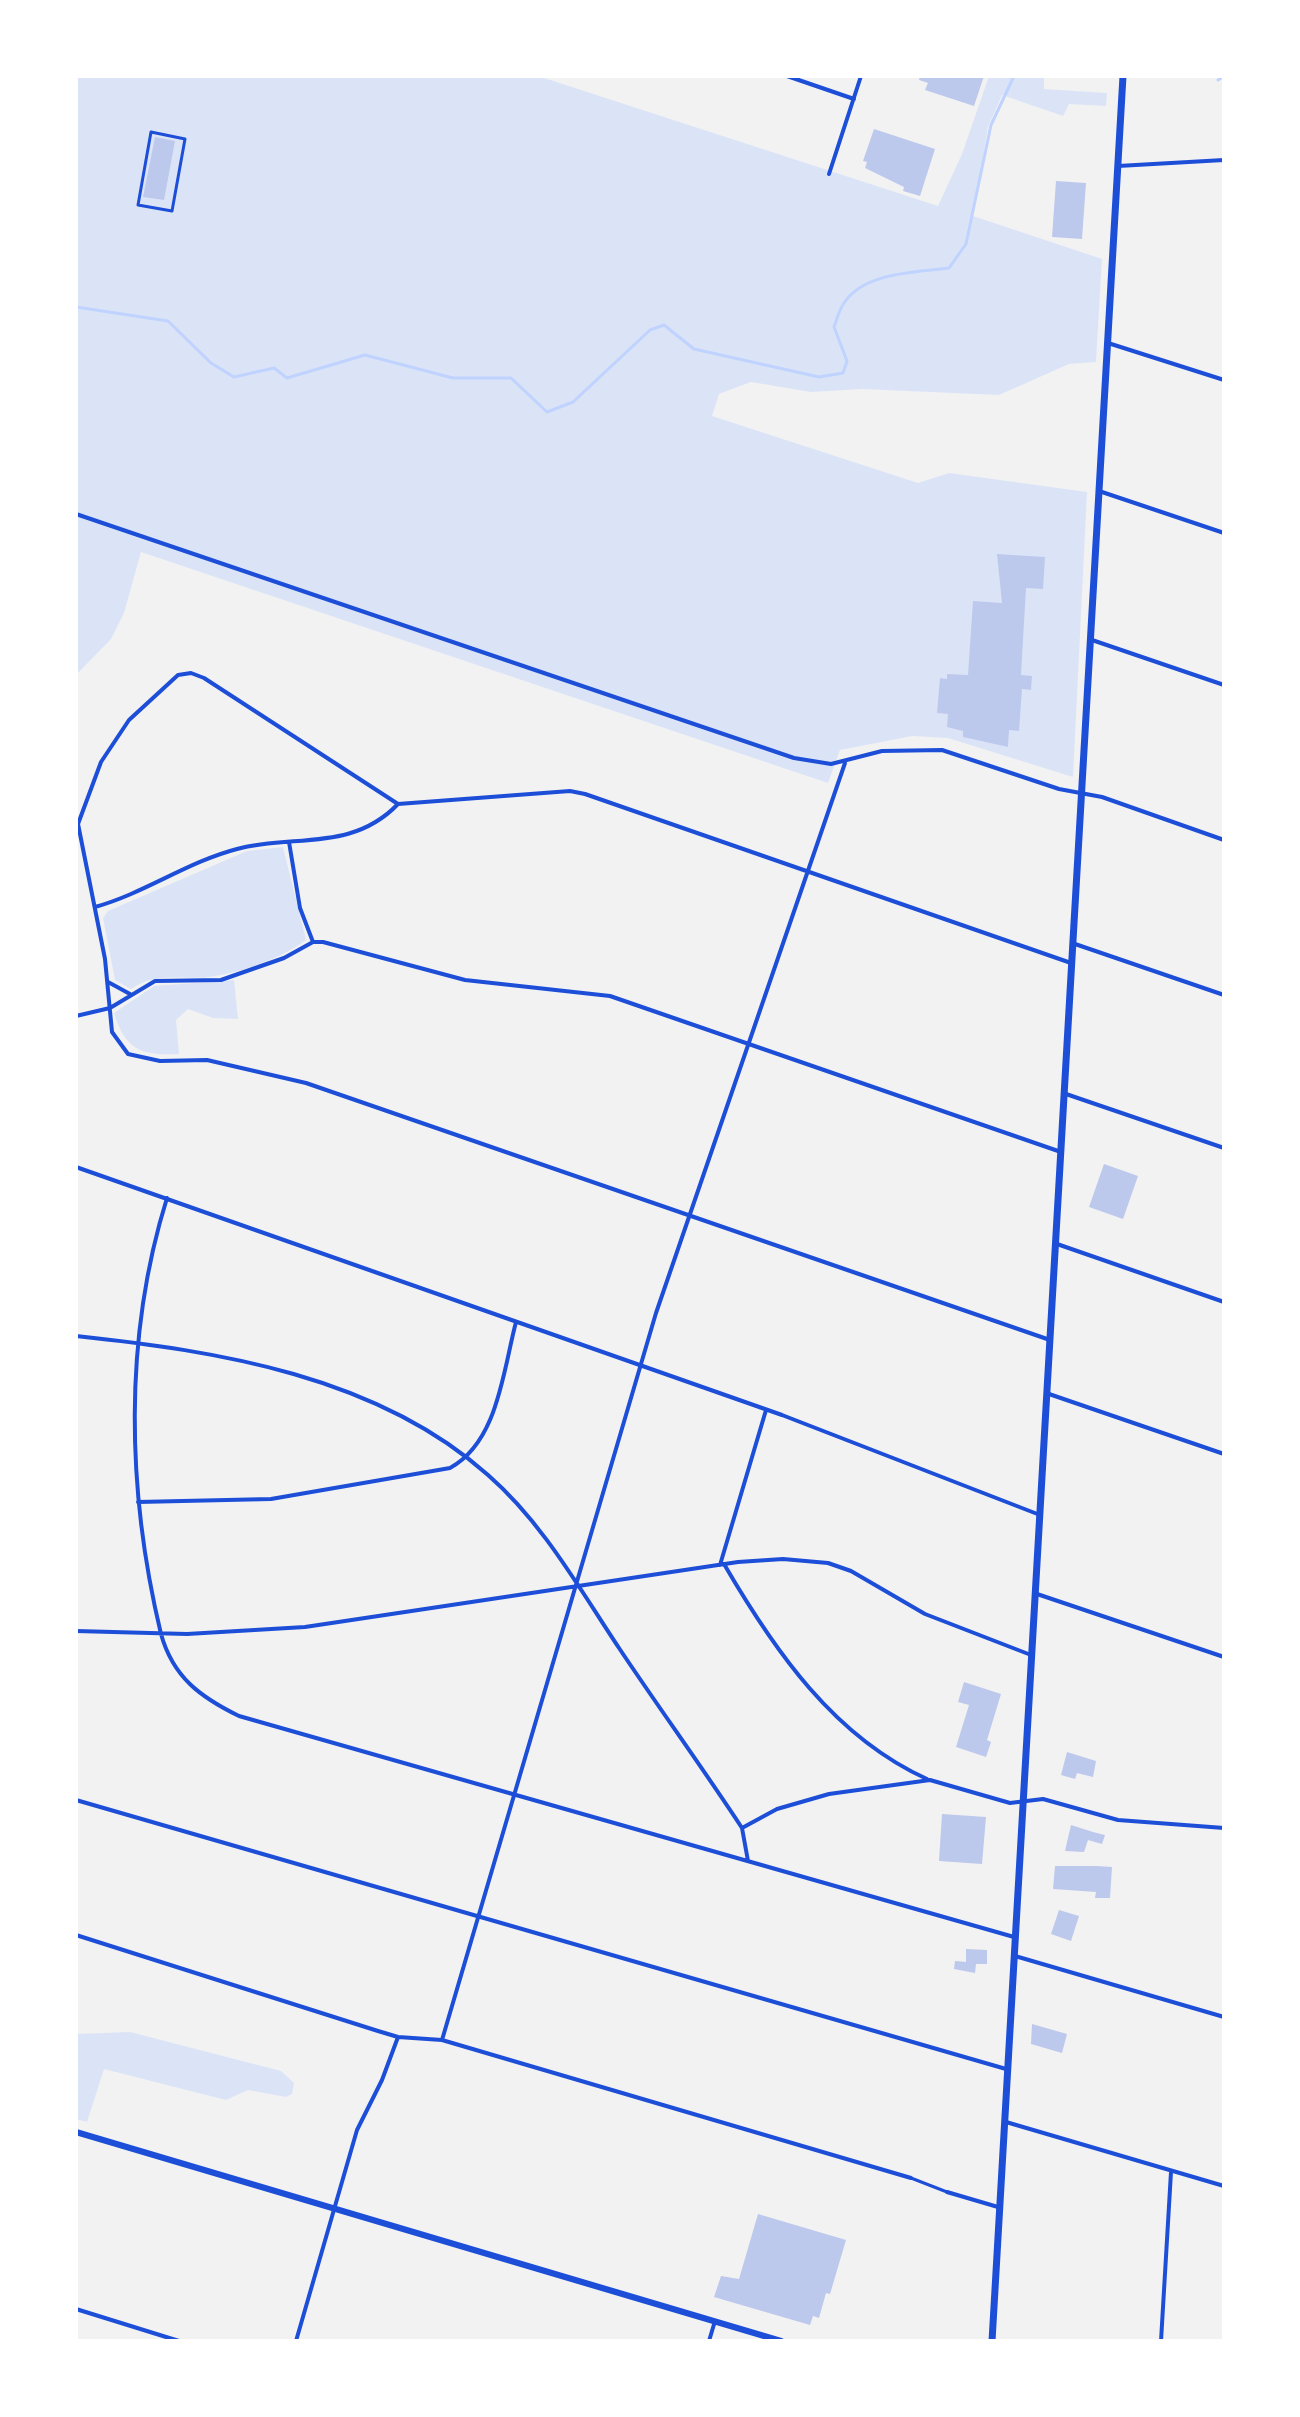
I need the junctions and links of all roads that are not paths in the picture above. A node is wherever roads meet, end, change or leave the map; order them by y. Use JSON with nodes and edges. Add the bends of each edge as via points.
{"nodes":[{"id":1,"x":787,"y":76,"type":"edge"},
{"id":2,"x":861,"y":76,"type":"edge"},
{"id":3,"x":1123,"y":76,"type":"edge"},
{"id":4,"x":854,"y":99,"type":"junction"},
{"id":5,"x":1224,"y":160,"type":"edge"},
{"id":6,"x":1118,"y":166,"type":"junction"},
{"id":7,"x":829,"y":174,"type":"dead end"},
{"id":8,"x":138,"y":205,"type":"joint"},
{"id":9,"x":1108,"y":343,"type":"junction"},
{"id":10,"x":1224,"y":380,"type":"edge"},
{"id":11,"x":1099,"y":491,"type":"junction"},
{"id":12,"x":76,"y":514,"type":"edge"},
{"id":13,"x":1224,"y":533,"type":"edge"},
{"id":14,"x":1092,"y":640,"type":"junction"},
{"id":15,"x":1224,"y":685,"type":"edge"},
{"id":16,"x":845,"y":763,"type":"junction"},
{"id":17,"x":1083,"y":793,"type":"junction"},
{"id":18,"x":398,"y":804,"type":"junction"},
{"id":19,"x":1224,"y":840,"type":"edge"},
{"id":20,"x":289,"y":842,"type":"junction"},
{"id":21,"x":809,"y":872,"type":"junction"},
{"id":22,"x":95,"y":907,"type":"junction"},
{"id":23,"x":313,"y":942,"type":"junction"},
{"id":24,"x":1075,"y":944,"type":"junction"},
{"id":25,"x":1073,"y":964,"type":"junction"},
{"id":26,"x":108,"y":982,"type":"junction"},
{"id":27,"x":130,"y":994,"type":"junction"},
{"id":28,"x":1224,"y":995,"type":"edge"},
{"id":29,"x":110,"y":1008,"type":"junction"},
{"id":30,"x":76,"y":1016,"type":"edge"},
{"id":31,"x":749,"y":1043,"type":"junction"},
{"id":32,"x":1066,"y":1094,"type":"junction"},
{"id":33,"x":1224,"y":1148,"type":"edge"},
{"id":34,"x":1063,"y":1153,"type":"junction"},
{"id":35,"x":76,"y":1167,"type":"edge"},
{"id":36,"x":167,"y":1198,"type":"junction"},
{"id":37,"x":690,"y":1214,"type":"junction"},
{"id":38,"x":1057,"y":1244,"type":"junction"},
{"id":39,"x":1224,"y":1302,"type":"edge"},
{"id":40,"x":517,"y":1322,"type":"junction"},
{"id":41,"x":76,"y":1336,"type":"edge"},
{"id":42,"x":1052,"y":1340,"type":"junction"},
{"id":43,"x":136,"y":1342,"type":"junction"},
{"id":44,"x":641,"y":1365,"type":"junction"},
{"id":45,"x":1049,"y":1394,"type":"junction"},
{"id":46,"x":766,"y":1410,"type":"junction"},
{"id":47,"x":1224,"y":1454,"type":"edge"},
{"id":48,"x":468,"y":1458,"type":"junction"},
{"id":49,"x":138,"y":1502,"type":"junction"},
{"id":50,"x":1042,"y":1516,"type":"junction"},
{"id":51,"x":722,"y":1564,"type":"junction"},
{"id":52,"x":576,"y":1585,"type":"junction"},
{"id":53,"x":1037,"y":1594,"type":"junction"},
{"id":54,"x":76,"y":1631,"type":"edge"},
{"id":55,"x":161,"y":1634,"type":"junction"},
{"id":56,"x":1033,"y":1656,"type":"junction"},
{"id":57,"x":1224,"y":1657,"type":"edge"},
{"id":58,"x":930,"y":1780,"type":"junction"},
{"id":59,"x":515,"y":1794,"type":"junction"},
{"id":60,"x":76,"y":1800,"type":"edge"},
{"id":61,"x":1024,"y":1802,"type":"junction"},
{"id":62,"x":742,"y":1828,"type":"junction"},
{"id":63,"x":1224,"y":1828,"type":"edge"},
{"id":64,"x":748,"y":1861,"type":"junction"},
{"id":65,"x":479,"y":1918,"type":"junction"},
{"id":66,"x":76,"y":1935,"type":"edge"},
{"id":67,"x":1016,"y":1938,"type":"junction"},
{"id":68,"x":1015,"y":1956,"type":"junction"},
{"id":69,"x":1224,"y":2017,"type":"edge"},
{"id":70,"x":398,"y":2037,"type":"junction"},
{"id":71,"x":442,"y":2040,"type":"junction"},
{"id":72,"x":1008,"y":2069,"type":"junction"},
{"id":73,"x":1006,"y":2122,"type":"junction"},
{"id":74,"x":76,"y":2132,"type":"edge"},
{"id":75,"x":1171,"y":2171,"type":"junction"},
{"id":76,"x":911,"y":2178,"type":"joint"},
{"id":77,"x":1224,"y":2186,"type":"edge"},
{"id":78,"x":947,"y":2192,"type":"joint"},
{"id":79,"x":1000,"y":2208,"type":"junction"},
{"id":80,"x":333,"y":2210,"type":"junction"},
{"id":81,"x":76,"y":2309,"type":"edge"},
{"id":82,"x":715,"y":2321,"type":"junction"},
{"id":83,"x":179,"y":2341,"type":"edge"},
{"id":84,"x":296,"y":2341,"type":"edge"},
{"id":85,"x":709,"y":2341,"type":"edge"},
{"id":86,"x":781,"y":2341,"type":"edge"},
{"id":87,"x":992,"y":2341,"type":"edge"},
{"id":88,"x":1161,"y":2341,"type":"edge"}],
"edges":[{"from":1,"to":4,"type":"street"},
{"from":2,"to":4,"type":"street"},
{"from":3,"to":6,"type":"main road"},
{"from":4,"to":7,"type":"street"},
{"from":5,"to":6,"type":"street"},
{"from":6,"to":9,"type":"main road"},
{"from":8,"to":8,"type":"street","via":[[172,211],[185,139],[151,132]]},
{"from":9,"to":10,"type":"street"},
{"from":9,"to":11,"type":"main road"},
{"from":11,"to":13,"type":"street"},
{"from":11,"to":14,"type":"main road"},
{"from":12,"to":16,"type":"street","via":[[794,758]]},
{"from":14,"to":15,"type":"street"},
{"from":14,"to":17,"type":"main road"},
{"from":16,"to":17,"type":"street","via":[[882,751],[928,748]]},
{"from":16,"to":21,"type":"street"},
{"from":17,"to":19,"type":"street"},
{"from":17,"to":24,"type":"main road"},
{"from":18,"to":20,"type":"street","via":[[346,835]]},
{"from":18,"to":21,"type":"street","via":[[570,791]]},
{"from":18,"to":22,"type":"street","via":[[204,678],[178,675],[113,740],[82,812],[79,837]]},
{"from":20,"to":22,"type":"street","via":[[238,848]]},
{"from":20,"to":23,"type":"street","via":[[300,908]]},
{"from":21,"to":25,"type":"street"},
{"from":21,"to":31,"type":"street"},
{"from":22,"to":26,"type":"street"},
{"from":23,"to":27,"type":"street","via":[[221,980],[155,981]]},
{"from":23,"to":31,"type":"street","via":[[465,980],[610,996]]},
{"from":24,"to":25,"type":"main road"},
{"from":24,"to":28,"type":"street"},
{"from":25,"to":32,"type":"main road"},
{"from":26,"to":27,"type":"street"},
{"from":26,"to":29,"type":"street"},
{"from":27,"to":29,"type":"street"},
{"from":29,"to":30,"type":"street"},
{"from":29,"to":37,"type":"street","via":[[119,1045],[139,1059],[207,1060],[306,1083]]},
{"from":31,"to":34,"type":"street"},
{"from":31,"to":37,"type":"street"},
{"from":32,"to":33,"type":"street"},
{"from":32,"to":34,"type":"main road"},
{"from":34,"to":38,"type":"main road"},
{"from":35,"to":36,"type":"street"},
{"from":36,"to":40,"type":"street"},
{"from":36,"to":43,"type":"street"},
{"from":37,"to":42,"type":"street"},
{"from":37,"to":44,"type":"street"},
{"from":38,"to":39,"type":"street"},
{"from":38,"to":42,"type":"main road"},
{"from":40,"to":44,"type":"street"},
{"from":40,"to":48,"type":"street","via":[[485,1433]]},
{"from":41,"to":43,"type":"street"},
{"from":42,"to":45,"type":"main road"},
{"from":43,"to":48,"type":"street","via":[[242,1360],[301,1377],[390,1412]]},
{"from":43,"to":49,"type":"street"},
{"from":44,"to":46,"type":"street"},
{"from":44,"to":52,"type":"street"},
{"from":45,"to":47,"type":"street"},
{"from":45,"to":50,"type":"main road"},
{"from":46,"to":50,"type":"street"},
{"from":46,"to":51,"type":"street"},
{"from":48,"to":49,"type":"street","via":[[430,1474],[314,1494]]},
{"from":48,"to":52,"type":"street","via":[[519,1504]]},
{"from":49,"to":55,"type":"street"},
{"from":50,"to":53,"type":"main road"},
{"from":51,"to":52,"type":"street"},
{"from":51,"to":56,"type":"street","via":[[783,1559],[828,1563],[925,1614]]},
{"from":51,"to":58,"type":"street","via":[[793,1671],[857,1734]]},
{"from":52,"to":55,"type":"street","via":[[305,1627]]},
{"from":52,"to":59,"type":"street"},
{"from":52,"to":62,"type":"street"},
{"from":53,"to":56,"type":"main road"},
{"from":53,"to":57,"type":"street"},
{"from":54,"to":55,"type":"street"},
{"from":55,"to":59,"type":"street","via":[[189,1687],[239,1716]]},
{"from":56,"to":61,"type":"main road"},
{"from":58,"to":61,"type":"street","via":[[1010,1803]]},
{"from":58,"to":62,"type":"street","via":[[829,1794],[777,1809]]},
{"from":59,"to":64,"type":"street"},
{"from":59,"to":65,"type":"street"},
{"from":60,"to":65,"type":"street"},
{"from":61,"to":63,"type":"street","via":[[1043,1799],[1151,1825]]},
{"from":61,"to":67,"type":"main road"},
{"from":62,"to":64,"type":"street"},
{"from":64,"to":67,"type":"street"},
{"from":65,"to":71,"type":"street"},
{"from":65,"to":72,"type":"street"},
{"from":66,"to":70,"type":"street"},
{"from":67,"to":68,"type":"main road"},
{"from":68,"to":69,"type":"street"},
{"from":68,"to":72,"type":"main road"},
{"from":70,"to":71,"type":"street"},
{"from":70,"to":80,"type":"street","via":[[357,2130]]},
{"from":71,"to":76,"type":"street"},
{"from":72,"to":73,"type":"main road"},
{"from":73,"to":75,"type":"street"},
{"from":73,"to":79,"type":"main road"},
{"from":74,"to":80,"type":"main road"},
{"from":75,"to":77,"type":"street"},
{"from":75,"to":88,"type":"street"},
{"from":76,"to":78,"type":"street"},
{"from":78,"to":79,"type":"street"},
{"from":79,"to":87,"type":"main road"},
{"from":80,"to":82,"type":"main road"},
{"from":80,"to":84,"type":"street"},
{"from":81,"to":83,"type":"street"},
{"from":82,"to":85,"type":"street"},
{"from":82,"to":86,"type":"main road"}]}
